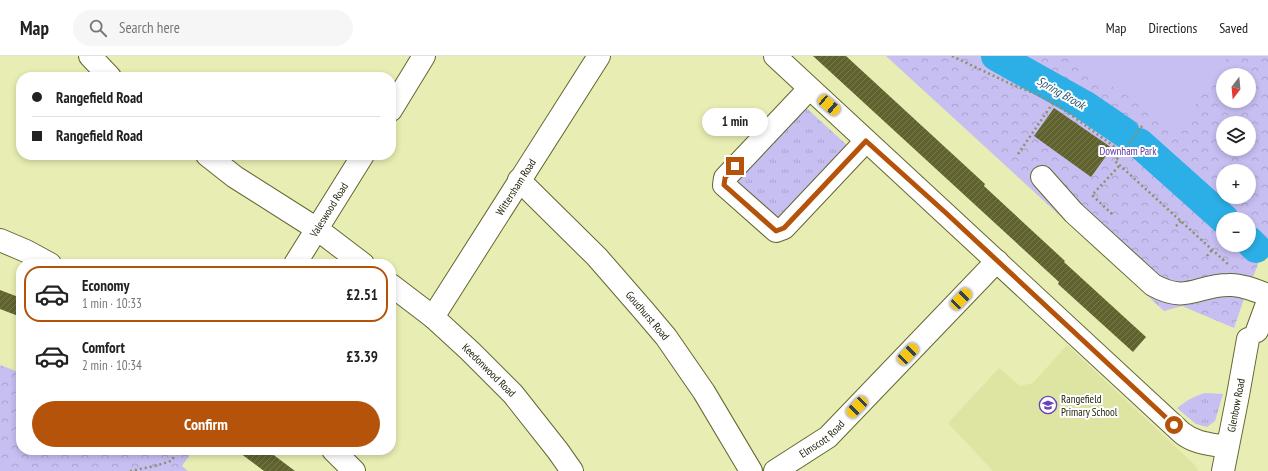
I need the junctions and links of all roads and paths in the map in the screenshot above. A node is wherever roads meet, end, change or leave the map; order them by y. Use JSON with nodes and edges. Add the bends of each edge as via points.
{"nodes":[{"id":1,"x":90,"y":56,"type":"edge"},
{"id":2,"x":424,"y":56,"type":"edge"},
{"id":3,"x":599,"y":56,"type":"edge"},
{"id":4,"x":775,"y":56,"type":"edge"},
{"id":5,"x":952,"y":56,"type":"edge"},
{"id":6,"x":105,"y":72,"type":"edge"},
{"id":7,"x":809,"y":89,"type":"junction"},
{"id":8,"x":396,"y":102,"type":"edge"},
{"id":9,"x":1053,"y":103,"type":"junction"},
{"id":10,"x":1142,"y":126,"type":"dead end"},
{"id":11,"x":866,"y":141,"type":"junction"},
{"id":12,"x":1123,"y":153,"type":"junction"},
{"id":13,"x":1018,"y":154,"type":"dead end"},
{"id":14,"x":213,"y":160,"type":"edge"},
{"id":15,"x":360,"y":160,"type":"edge"},
{"id":16,"x":1120,"y":165,"type":"junction"},
{"id":17,"x":1042,"y":177,"type":"dead end"},
{"id":18,"x":519,"y":180,"type":"junction"},
{"id":19,"x":1112,"y":214,"type":"dead end"},
{"id":20,"x":1181,"y":221,"type":"junction"},
{"id":21,"x":1176,"y":226,"type":"dead end"},
{"id":22,"x":317,"y":229,"type":"junction"},
{"id":23,"x":0,"y":240,"type":"edge"},
{"id":24,"x":1212,"y":250,"type":"junction"},
{"id":25,"x":1207,"y":256,"type":"dead end"},
{"id":26,"x":41,"y":259,"type":"edge"},
{"id":27,"x":298,"y":259,"type":"edge"},
{"id":28,"x":356,"y":259,"type":"edge"},
{"id":29,"x":997,"y":261,"type":"junction"},
{"id":30,"x":1233,"y":269,"type":"dead end"},
{"id":31,"x":396,"y":289,"type":"edge"},
{"id":32,"x":1268,"y":295,"type":"edge"},
{"id":33,"x":1268,"y":301,"type":"edge"},
{"id":34,"x":433,"y":317,"type":"junction"},
{"id":35,"x":1227,"y":447,"type":"junction"},
{"id":36,"x":175,"y":455,"type":"edge"},
{"id":37,"x":338,"y":455,"type":"edge"},
{"id":38,"x":130,"y":471,"type":"edge"},
{"id":39,"x":354,"y":471,"type":"edge"},
{"id":40,"x":572,"y":471,"type":"edge"},
{"id":41,"x":751,"y":471,"type":"edge"},
{"id":42,"x":775,"y":471,"type":"edge"},
{"id":43,"x":1223,"y":471,"type":"edge"}],
"edges":[{"from":1,"to":6,"type":"street"},
{"from":2,"to":8,"type":"street"},
{"from":3,"to":18,"type":"street","name":"Wittersham Road"},
{"from":4,"to":7,"type":"street"},
{"from":5,"to":9,"type":"path"},
{"from":7,"to":11,"type":"street"},
{"from":7,"to":11,"type":"street","via":[[725,178],[724,185],[776,231],[784,228]]},
{"from":9,"to":12,"type":"path"},
{"from":9,"to":13,"type":"path"},
{"from":10,"to":12,"type":"path"},
{"from":11,"to":29,"type":"street"},
{"from":12,"to":16,"type":"path","via":[[1115,161]]},
{"from":14,"to":22,"type":"street","via":[[235,177]]},
{"from":15,"to":22,"type":"street","name":"Valeswood Road"},
{"from":16,"to":19,"type":"path","via":[[1092,195]]},
{"from":16,"to":20,"type":"path"},
{"from":17,"to":32,"type":"street","via":[[1074,213],[1153,285],[1162,290],[1182,294],[1230,284]]},
{"from":18,"to":34,"type":"street","name":"Wittersham Road"},
{"from":18,"to":41,"type":"street","name":"Goudhurst Road","via":[[597,257],[666,337],[704,392]]},
{"from":20,"to":21,"type":"path"},
{"from":20,"to":24,"type":"path"},
{"from":22,"to":27,"type":"street","name":"Valeswood Road"},
{"from":22,"to":28,"type":"street"},
{"from":23,"to":26,"type":"street"},
{"from":24,"to":25,"type":"path"},
{"from":24,"to":30,"type":"path"},
{"from":29,"to":35,"type":"street","via":[[1182,434],[1200,443]]},
{"from":29,"to":42,"type":"street","name":"Elmscott Road","via":[[828,437]]},
{"from":31,"to":34,"type":"street","name":"Keedonwood Road"},
{"from":33,"to":35,"type":"street","name":"Glenbow Road","via":[[1252,335]]},
{"from":34,"to":40,"type":"street","name":"Keedonwood Road","via":[[513,394]]},
{"from":35,"to":43,"type":"street","name":"Glenbow Road"},
{"from":36,"to":38,"type":"path","via":[[171,461]]},
{"from":37,"to":39,"type":"street"}]}
